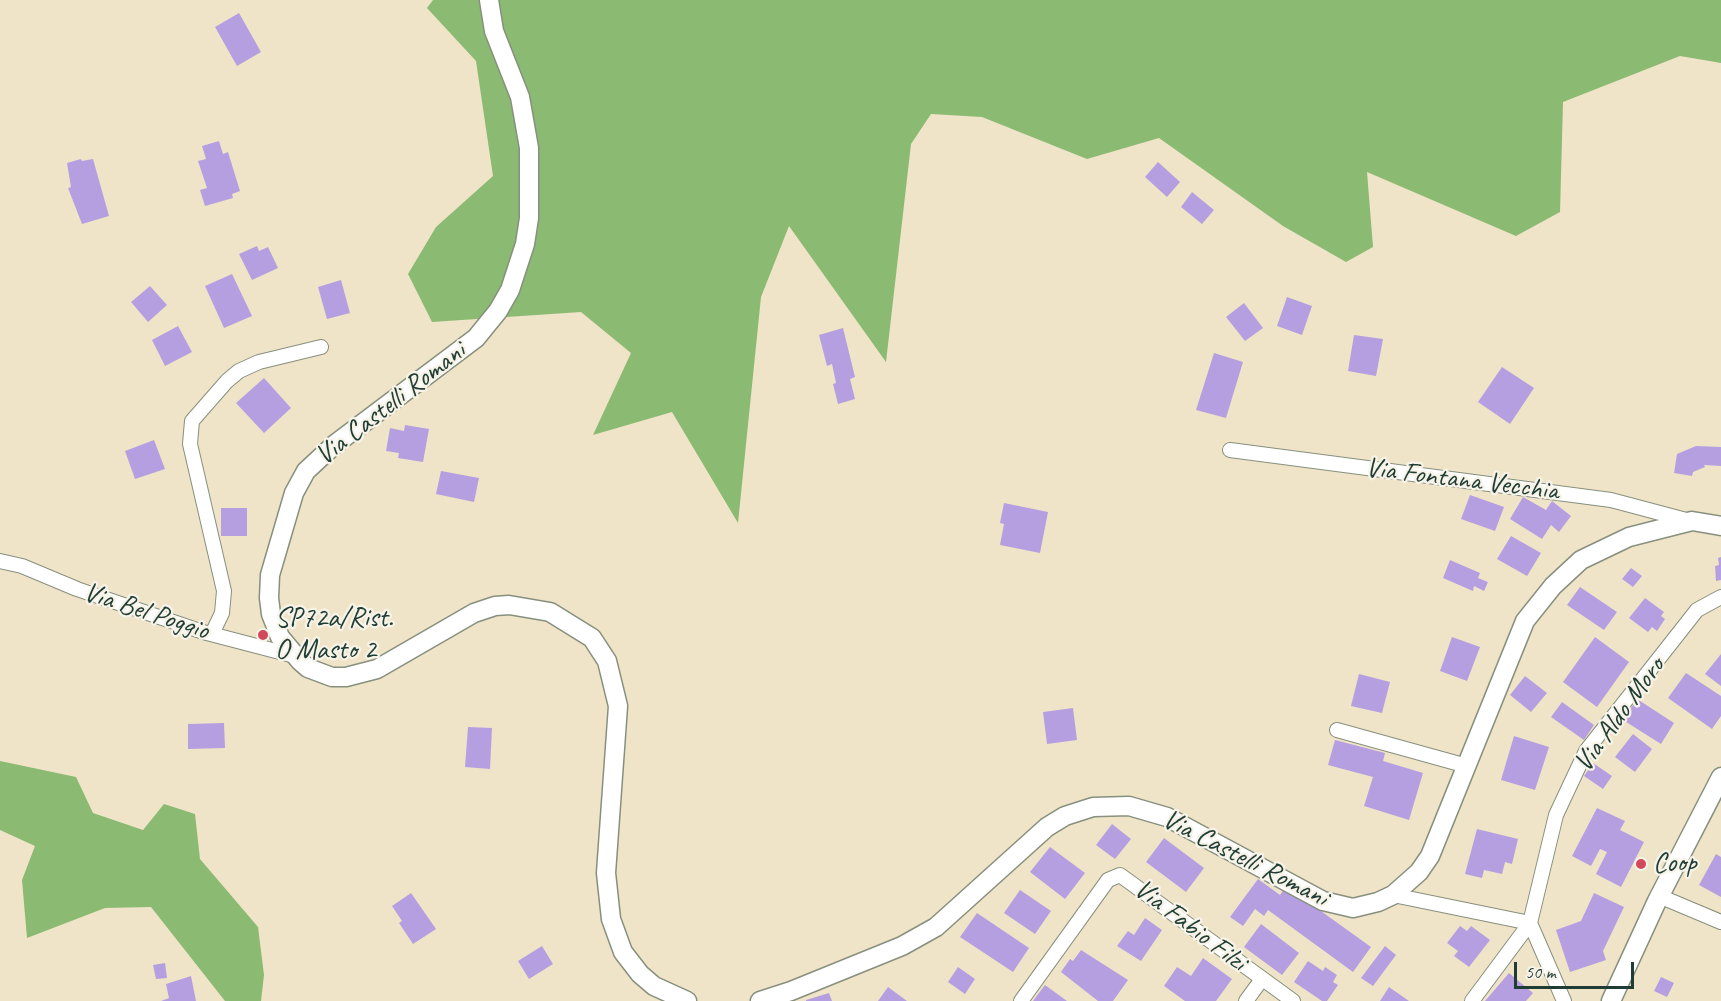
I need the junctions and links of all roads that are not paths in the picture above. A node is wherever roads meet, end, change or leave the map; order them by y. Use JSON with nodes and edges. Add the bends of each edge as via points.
{"nodes":[{"id":1,"x":489,"y":0,"type":"edge"},
{"id":2,"x":321,"y":347,"type":"dead end"},
{"id":3,"x":1230,"y":450,"type":"dead end"},
{"id":4,"x":1692,"y":521,"type":"junction"},
{"id":5,"x":1721,"y":526,"type":"edge"},
{"id":6,"x":0,"y":561,"type":"edge"},
{"id":7,"x":1721,"y":597,"type":"edge"},
{"id":8,"x":212,"y":634,"type":"junction"},
{"id":9,"x":295,"y":656,"type":"junction"},
{"id":10,"x":1337,"y":730,"type":"dead end"},
{"id":11,"x":1467,"y":766,"type":"junction"},
{"id":12,"x":1721,"y":777,"type":"edge"},
{"id":13,"x":1393,"y":895,"type":"junction"},
{"id":14,"x":1659,"y":896,"type":"junction"},
{"id":15,"x":1721,"y":922,"type":"edge"},
{"id":16,"x":1530,"y":923,"type":"junction"},
{"id":17,"x":1262,"y":979,"type":"junction"},
{"id":18,"x":687,"y":1001,"type":"edge"},
{"id":19,"x":760,"y":1001,"type":"edge"},
{"id":20,"x":1021,"y":1001,"type":"edge"},
{"id":21,"x":1246,"y":1001,"type":"edge"},
{"id":22,"x":1293,"y":1001,"type":"edge"},
{"id":23,"x":1472,"y":1001,"type":"edge"},
{"id":24,"x":1564,"y":1001,"type":"edge"},
{"id":25,"x":1611,"y":1001,"type":"edge"}],
"edges":[{"from":1,"to":9,"type":"street","name":"Via Castelli Romani","via":[[494,31],[526,119],[530,179],[525,244],[510,290],[476,338],[322,454],[302,479],[268,587],[275,626]]},
{"from":2,"to":8,"type":"street","via":[[239,370],[190,426],[190,444],[224,591],[222,613]]},
{"from":3,"to":4,"type":"street","name":"Via Fontana Vecchia","via":[[1611,500]]},
{"from":4,"to":5,"type":"street","name":"Via Castelli Romani"},
{"from":4,"to":11,"type":"street","name":"Via Castelli Romani","via":[[1629,537],[1581,560],[1552,586],[1525,621]]},
{"from":6,"to":8,"type":"street","name":"Via Bel Poggio"},
{"from":7,"to":16,"type":"street","name":"Via Aldo Moro","via":[[1697,610],[1586,751],[1556,815]]},
{"from":8,"to":9,"type":"street","name":"Via Bel Poggio"},
{"from":9,"to":18,"type":"street","name":"Via Castelli Romani","via":[[308,668],[332,677],[359,675],[377,669],[474,613],[509,605],[550,612],[592,638],[607,661],[618,705],[606,873],[609,912],[621,946],[640,974],[654,986]]},
{"from":10,"to":11,"type":"street"},
{"from":11,"to":13,"type":"street","name":"Via Castelli Romani","via":[[1430,856],[1419,872]]},
{"from":12,"to":14,"type":"street"},
{"from":13,"to":16,"type":"street"},
{"from":13,"to":19,"type":"street","name":"Via Castelli Romani","via":[[1366,906],[1323,901],[1167,817],[1129,806],[1093,807],[1047,827],[936,927],[902,946]]},
{"from":14,"to":15,"type":"street"},
{"from":14,"to":25,"type":"street"},
{"from":16,"to":23,"type":"street"},
{"from":16,"to":24,"type":"street"},
{"from":17,"to":20,"type":"street","name":"Via Fabio Filzi","via":[[1123,876],[1115,876],[1108,880]]},
{"from":17,"to":21,"type":"street"},
{"from":17,"to":22,"type":"street","name":"Via Fabio Filzi"}]}
